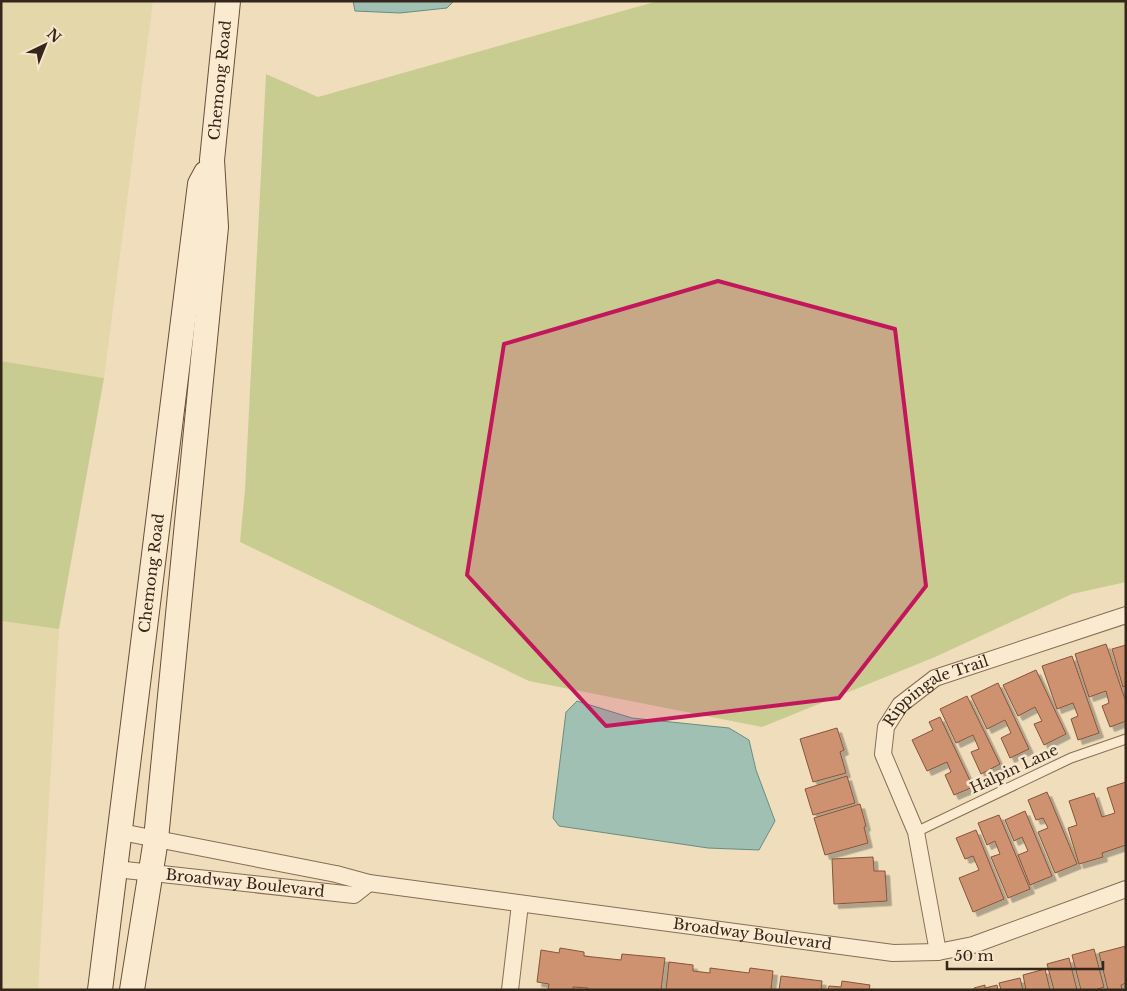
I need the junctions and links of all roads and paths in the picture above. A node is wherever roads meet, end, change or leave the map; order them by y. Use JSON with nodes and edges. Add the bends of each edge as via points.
{"nodes":[{"id":1,"x":228,"y":1,"type":"edge"},
{"id":2,"x":212,"y":160,"type":"junction"},
{"id":3,"x":1126,"y":615,"type":"edge"},
{"id":4,"x":1126,"y":740,"type":"edge"},
{"id":5,"x":121,"y":832,"type":"junction"},
{"id":6,"x":916,"y":832,"type":"junction"},
{"id":7,"x":156,"y":839,"type":"junction"},
{"id":8,"x":116,"y":869,"type":"junction"},
{"id":9,"x":150,"y":873,"type":"junction"},
{"id":10,"x":369,"y":883,"type":"junction"},
{"id":11,"x":1126,"y":889,"type":"edge"},
{"id":12,"x":520,"y":904,"type":"junction"},
{"id":13,"x":938,"y":952,"type":"junction"},
{"id":14,"x":100,"y":990,"type":"edge"},
{"id":15,"x":132,"y":990,"type":"edge"},
{"id":16,"x":510,"y":990,"type":"edge"}],
"edges":[{"from":1,"to":2,"type":"main road","name":"Chemong Road"},
{"from":2,"to":5,"type":"main road","name":"Chemong Road","via":[[200,184]]},
{"from":2,"to":7,"type":"main road","name":"Chemong Road","via":[[216,227]]},
{"from":3,"to":6,"type":"street","name":"Rippingale Trail","via":[[935,678],[900,705],[886,727],[882,754]]},
{"from":4,"to":6,"type":"lane","name":"Halpin Lane","via":[[1071,758]]},
{"from":5,"to":7,"type":"street","name":"Broadway Boulevard"},
{"from":5,"to":8,"type":"main road","name":"Chemong Road"},
{"from":6,"to":13,"type":"street","name":"Rippingale Trail"},
{"from":7,"to":9,"type":"main road","name":"Chemong Road"},
{"from":7,"to":10,"type":"street","name":"Broadway Boulevard"},
{"from":8,"to":9,"type":"street","name":"Broadway Boulevard"},
{"from":8,"to":14,"type":"main road","name":"Chemong Road"},
{"from":9,"to":10,"type":"street","name":"Broadway Boulevard","via":[[354,895]]},
{"from":9,"to":15,"type":"main road","name":"Chemong Road"},
{"from":10,"to":12,"type":"street","name":"Broadway Boulevard"},
{"from":11,"to":13,"type":"street","name":"Broadway Boulevard","via":[[974,945]]},
{"from":12,"to":13,"type":"street","name":"Broadway Boulevard","via":[[893,953]]},
{"from":12,"to":16,"type":"street"}]}
